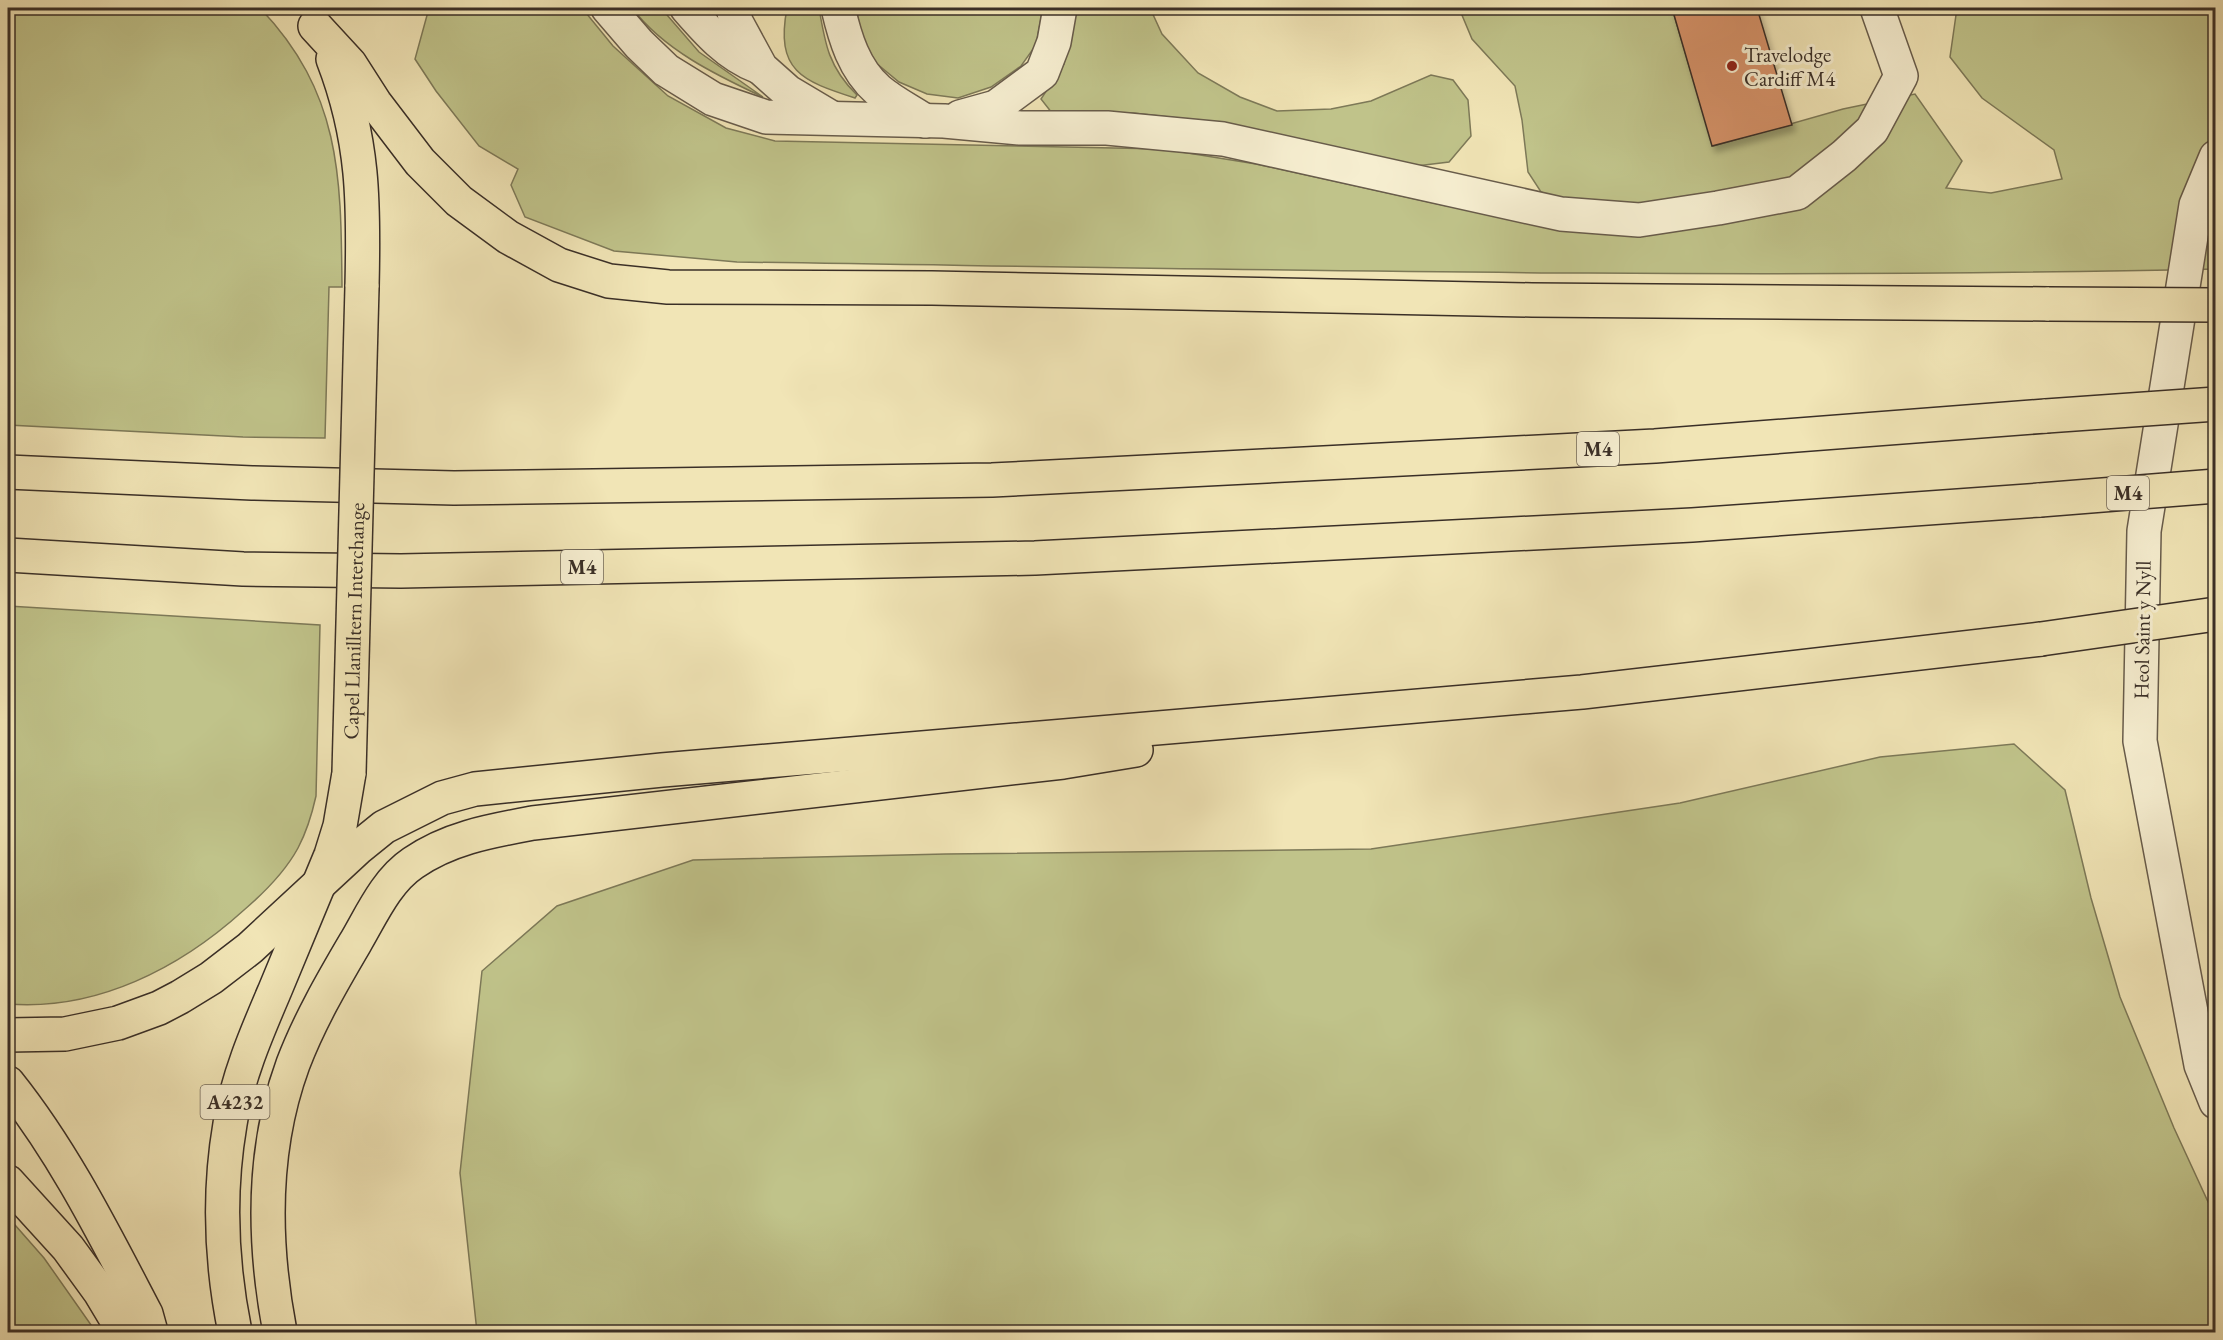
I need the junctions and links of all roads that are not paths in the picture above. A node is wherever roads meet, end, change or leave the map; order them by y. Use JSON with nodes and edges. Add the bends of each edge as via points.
{"nodes":[{"id":1,"x":608,"y":8,"type":"edge"},
{"id":2,"x":687,"y":8,"type":"edge"},
{"id":3,"x":732,"y":8,"type":"edge"},
{"id":4,"x":838,"y":8,"type":"edge"},
{"id":5,"x":1060,"y":8,"type":"edge"},
{"id":6,"x":1877,"y":8,"type":"edge"},
{"id":7,"x":312,"y":14,"type":"edge"},
{"id":8,"x":761,"y":68,"type":"junction"},
{"id":9,"x":834,"y":119,"type":"junction"},
{"id":10,"x":935,"y":121,"type":"junction"},
{"id":11,"x":2216,"y":157,"type":"edge"},
{"id":12,"x":2216,"y":305,"type":"edge"},
{"id":13,"x":2216,"y":404,"type":"edge"},
{"id":14,"x":8,"y":472,"type":"edge"},
{"id":15,"x":2216,"y":486,"type":"edge"},
{"id":16,"x":8,"y":555,"type":"edge"},
{"id":17,"x":2216,"y":614,"type":"edge"},
{"id":18,"x":1396,"y":709,"type":"junction"},
{"id":19,"x":318,"y":884,"type":"junction"},
{"id":20,"x":8,"y":1035,"type":"edge"},
{"id":21,"x":8,"y":1083,"type":"edge"},
{"id":22,"x":2216,"y":1102,"type":"edge"},
{"id":23,"x":8,"y":1182,"type":"edge"},
{"id":24,"x":124,"y":1332,"type":"edge"},
{"id":25,"x":151,"y":1332,"type":"edge"},
{"id":26,"x":235,"y":1332,"type":"edge"},
{"id":27,"x":280,"y":1332,"type":"edge"}],
"edges":[{"from":1,"to":9,"type":"street","via":[[666,70],[714,99],[766,117]]},
{"from":2,"to":8,"type":"street","via":[[741,60]]},
{"from":3,"to":8,"type":"street"},
{"from":4,"to":10,"type":"street","via":[[849,48],[864,75],[879,91]]},
{"from":5,"to":10,"type":"street","via":[[1054,42],[1042,73],[996,107]]},
{"from":6,"to":10,"type":"street","via":[[1901,76],[1872,130],[1844,156],[1797,193],[1639,220],[1561,214],[1223,139],[1107,128],[1020,128]]},
{"from":7,"to":12,"type":"highway","bridge":true,"via":[[420,162],[459,201],[508,237],[559,265],[609,281],[668,287]]},
{"from":7,"to":19,"type":"highway","name":"Capel Llanilltern Interchange","bridge":true,"via":[[341,80],[356,135],[362,178],[349,773],[340,826]]},
{"from":8,"to":9,"type":"street","via":[[788,92]]},
{"from":9,"to":10,"type":"street"},
{"from":11,"to":22,"type":"street","name":"Heol Saint y Nyll","via":[[2196,205],[2144,531],[2140,741],[2201,1065]]},
{"from":13,"to":14,"type":"highway","number":"M4","bridge":true,"via":[[1655,446],[992,480],[454,488]]},
{"from":15,"to":16,"type":"highway","number":"M4","bridge":true,"via":[[1692,525],[1035,558],[401,571],[243,569]]},
{"from":17,"to":18,"type":"highway","bridge":true,"via":[[2041,639],[1582,692]]},
{"from":18,"to":19,"type":"highway","via":[[475,789],[442,798],[384,827]]},
{"from":18,"to":27,"type":"highway","via":[[1063,762],[532,823],[483,832],[440,847],[411,864],[388,888],[339,970],[293,1064],[272,1146],[268,1186],[267,1241]]},
{"from":19,"to":20,"type":"highway","name":"Capel Llanilltern Interchange","via":[[250,948],[203,983],[159,1008],[118,1023],[65,1034]]},
{"from":19,"to":26,"type":"highway","number":"A4232","via":[[261,1024],[230,1122],[222,1208],[223,1254]]},
{"from":21,"to":25,"type":"highway","via":[[52,1142],[77,1185],[146,1314]]},
{"from":23,"to":24,"type":"highway","via":[[68,1248]]}]}
